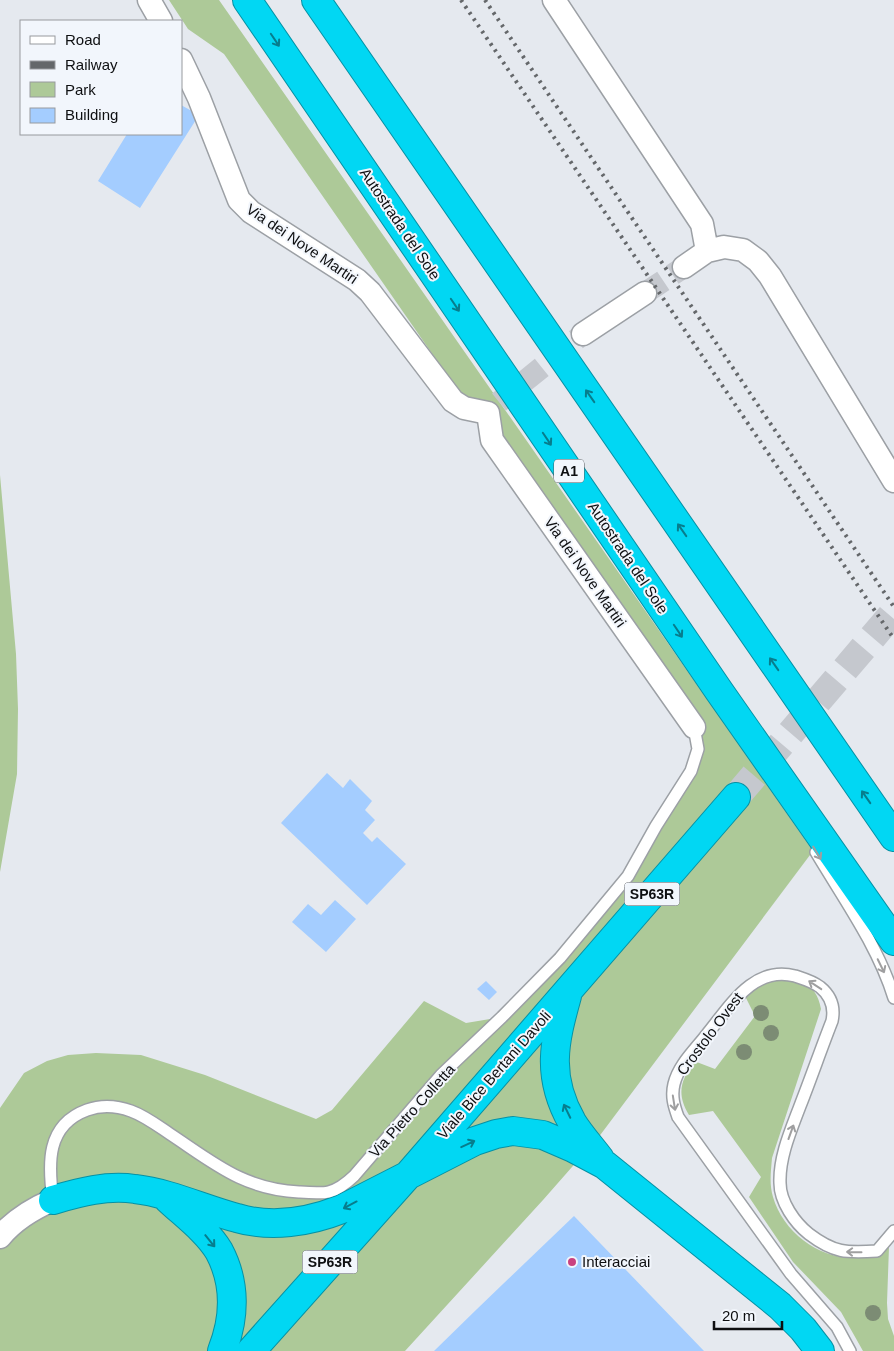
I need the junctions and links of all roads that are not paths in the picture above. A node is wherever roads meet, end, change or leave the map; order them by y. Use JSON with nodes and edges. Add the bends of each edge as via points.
{"nodes":[{"id":1,"x":149,"y":0,"type":"edge"},
{"id":2,"x":247,"y":0,"type":"edge"},
{"id":3,"x":316,"y":0,"type":"edge"},
{"id":4,"x":554,"y":0,"type":"edge"},
{"id":5,"x":161,"y":20,"type":"edge"},
{"id":6,"x":182,"y":62,"type":"edge"},
{"id":7,"x":707,"y":251,"type":"junction"},
{"id":8,"x":684,"y":267,"type":"tunnel mouth"},
{"id":9,"x":645,"y":293,"type":"tunnel mouth"},
{"id":10,"x":583,"y":334,"type":"tunnel mouth"},
{"id":11,"x":894,"y":481,"type":"edge"},
{"id":12,"x":719,"y":691,"type":"junction"},
{"id":13,"x":694,"y":727,"type":"joint"},
{"id":14,"x":736,"y":798,"type":"tunnel mouth"},
{"id":15,"x":894,"y":838,"type":"edge"},
{"id":16,"x":894,"y":941,"type":"edge"},
{"id":17,"x":568,"y":989,"type":"junction"},
{"id":18,"x":894,"y":998,"type":"edge"},
{"id":19,"x":605,"y":1165,"type":"junction"},
{"id":20,"x":409,"y":1174,"type":"junction"},
{"id":21,"x":164,"y":1194,"type":"junction"},
{"id":22,"x":53,"y":1200,"type":"junction"},
{"id":23,"x":894,"y":1231,"type":"edge"},
{"id":24,"x":0,"y":1238,"type":"edge"},
{"id":25,"x":222,"y":1351,"type":"edge"},
{"id":26,"x":252,"y":1351,"type":"edge"},
{"id":27,"x":820,"y":1351,"type":"edge"},
{"id":28,"x":850,"y":1351,"type":"edge"}],
"edges":[{"from":1,"to":5,"type":"street"},
{"from":2,"to":12,"type":"highway","name":"Autostrada del Sole","number":"A1","one_way":true},
{"from":15,"to":3,"type":"highway","one_way":true},
{"from":4,"to":7,"type":"street","via":[[702,224]]},
{"from":6,"to":13,"type":"street","name":"Via dei Nove Martiri","via":[[239,200],[251,212],[357,280],[370,292],[453,401],[464,408],[493,408],[492,440]]},
{"from":7,"to":8,"type":"street"},
{"from":7,"to":11,"type":"street","via":[[724,248],[743,250],[758,261]]},
{"from":9,"to":10,"type":"street"},
{"from":12,"to":16,"type":"highway","name":"Autostrada del Sole","number":"A1"},
{"from":12,"to":18,"type":"lane","one_way":true,"via":[[866,934]]},
{"from":13,"to":22,"type":"lane","name":"Via Pietro Colletta","via":[[698,749],[692,771],[628,876],[560,958],[441,1075],[342,1187],[326,1193],[310,1193],[259,1186],[227,1172],[132,1111],[110,1106],[82,1112],[58,1133],[50,1159]]},
{"from":14,"to":17,"type":"highway","name":"Viale Bice Bertani Davoli","number":"SP63R"},
{"from":19,"to":17,"type":"highway","one_way":true,"via":[[573,1123],[556,1081],[556,1034]]},
{"from":17,"to":20,"type":"highway","name":"Viale Bice Bertani Davoli","number":"SP63R"},
{"from":20,"to":19,"type":"highway","one_way":true,"via":[[475,1141],[513,1131],[550,1137]]},
{"from":19,"to":27,"type":"highway","via":[[780,1306]]},
{"from":20,"to":21,"type":"highway","one_way":true,"via":[[322,1217],[281,1223],[239,1219]]},
{"from":20,"to":26,"type":"highway","name":"Viale Bice Bertani Davoli","number":"SP63R"},
{"from":21,"to":22,"type":"highway","via":[[120,1188],[84,1191]]},
{"from":21,"to":25,"type":"highway","one_way":true,"via":[[202,1230],[218,1250],[227,1271],[232,1316]]},
{"from":22,"to":24,"type":"street","via":[[19,1219]]},
{"from":23,"to":28,"type":"lane","name":"Crostolo Ovest","one_way":true,"via":[[877,1251],[836,1250],[818,1241],[791,1215],[780,1184],[786,1145],[834,1008],[827,994],[809,980],[780,974],[760,979],[742,991],[679,1069],[673,1085],[672,1103],[678,1117],[791,1274],[837,1327]]}]}
